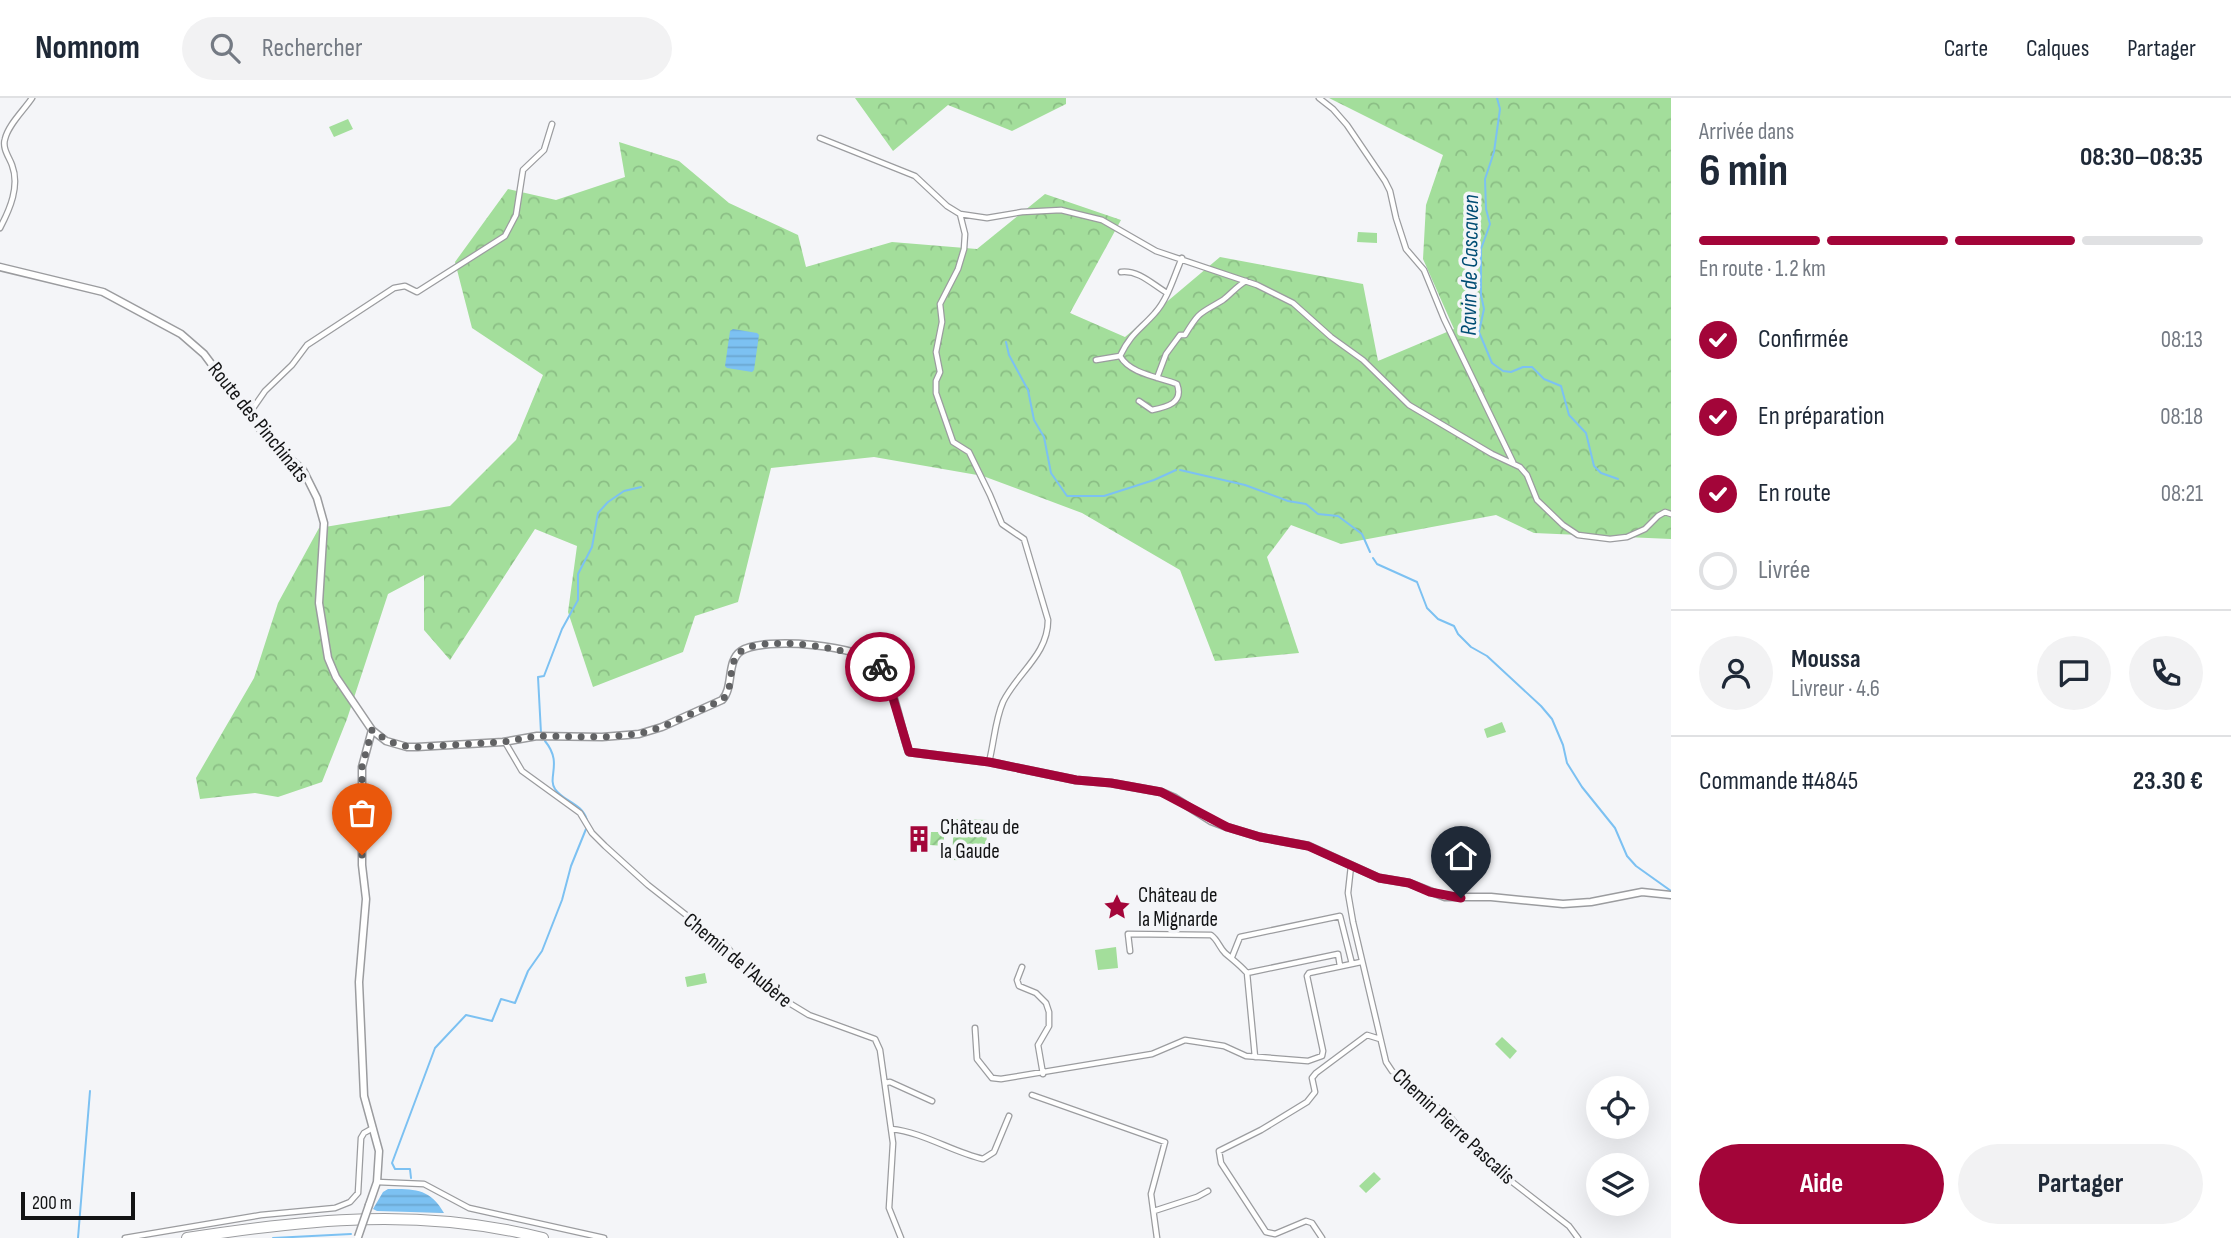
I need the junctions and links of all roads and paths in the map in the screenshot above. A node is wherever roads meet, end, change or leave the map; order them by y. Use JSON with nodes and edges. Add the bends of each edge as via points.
{"nodes":[{"id":1,"x":32,"y":98,"type":"edge"},
{"id":2,"x":1319,"y":98,"type":"edge"},
{"id":3,"x":552,"y":124,"type":"dead end"},
{"id":4,"x":820,"y":138,"type":"dead end"},
{"id":5,"x":960,"y":214,"type":"junction"},
{"id":6,"x":0,"y":228,"type":"edge"},
{"id":7,"x":1181,"y":258,"type":"junction"},
{"id":8,"x":0,"y":267,"type":"edge"},
{"id":9,"x":1121,"y":272,"type":"dead end"},
{"id":10,"x":1245,"y":281,"type":"junction"},
{"id":11,"x":1167,"y":293,"type":"junction"},
{"id":12,"x":1121,"y":356,"type":"junction"},
{"id":13,"x":1096,"y":360,"type":"dead end"},
{"id":14,"x":1157,"y":378,"type":"junction"},
{"id":15,"x":1139,"y":401,"type":"dead end"},
{"id":16,"x":249,"y":414,"type":"junction"},
{"id":17,"x":1513,"y":463,"type":"junction"},
{"id":18,"x":1671,"y":514,"type":"edge"},
{"id":19,"x":372,"y":730,"type":"junction"},
{"id":20,"x":506,"y":742,"type":"junction"},
{"id":21,"x":989,"y":762,"type":"junction"},
{"id":22,"x":1351,"y":866,"type":"junction"},
{"id":23,"x":1671,"y":895,"type":"edge"},
{"id":24,"x":1130,"y":951,"type":"dead end"},
{"id":25,"x":1232,"y":957,"type":"junction"},
{"id":26,"x":1304,"y":960,"type":"junction"},
{"id":27,"x":1361,"y":962,"type":"junction"},
{"id":28,"x":1352,"y":964,"type":"junction"},
{"id":29,"x":1340,"y":966,"type":"junction"},
{"id":30,"x":1021,"y":967,"type":"dead end"},
{"id":31,"x":1247,"y":973,"type":"junction"},
{"id":32,"x":1307,"y":976,"type":"junction"},
{"id":33,"x":975,"y":1028,"type":"dead end"},
{"id":34,"x":1380,"y":1039,"type":"junction"},
{"id":35,"x":1255,"y":1057,"type":"junction"},
{"id":36,"x":1043,"y":1074,"type":"junction"},
{"id":37,"x":885,"y":1083,"type":"junction"},
{"id":38,"x":1032,"y":1095,"type":"dead end"},
{"id":39,"x":932,"y":1101,"type":"dead end"},
{"id":40,"x":1009,"y":1116,"type":"dead end"},
{"id":41,"x":374,"y":1128,"type":"junction"},
{"id":42,"x":891,"y":1129,"type":"junction"},
{"id":43,"x":377,"y":1182,"type":"junction"},
{"id":44,"x":1208,"y":1191,"type":"dead end"},
{"id":45,"x":1154,"y":1211,"type":"junction"},
{"id":46,"x":125,"y":1238,"type":"edge"},
{"id":47,"x":187,"y":1238,"type":"edge"},
{"id":48,"x":223,"y":1238,"type":"edge"},
{"id":49,"x":358,"y":1238,"type":"edge"},
{"id":50,"x":517,"y":1238,"type":"edge"},
{"id":51,"x":543,"y":1238,"type":"edge"},
{"id":52,"x":604,"y":1238,"type":"edge"},
{"id":53,"x":901,"y":1238,"type":"edge"},
{"id":54,"x":1157,"y":1238,"type":"edge"},
{"id":55,"x":1322,"y":1238,"type":"edge"},
{"id":56,"x":1578,"y":1238,"type":"edge"}],
"edges":[{"from":1,"to":6,"type":"street","via":[[5,137],[15,186]]},
{"from":2,"to":17,"type":"street","via":[[1348,125],[1385,181],[1406,250],[1424,270]]},
{"from":3,"to":16,"type":"street","via":[[544,150],[523,170],[516,215],[505,236],[417,292],[405,286],[394,288],[323,333],[307,345]]},
{"from":4,"to":5,"type":"street","via":[[915,176]]},
{"from":5,"to":7,"type":"street","via":[[987,218],[1032,211],[1077,214],[1102,220],[1140,243]]},
{"from":5,"to":21,"type":"street","via":[[964,249],[940,304],[936,393],[953,442],[969,452],[1000,521],[1024,539],[1048,620],[1038,655],[1003,704]]},
{"from":7,"to":10,"type":"street"},
{"from":7,"to":11,"type":"street"},
{"from":8,"to":16,"type":"street","name":"Route des Pinchinats","via":[[103,292],[181,334],[204,354]]},
{"from":9,"to":11,"type":"street","via":[[1140,275]]},
{"from":10,"to":14,"type":"street","via":[[1203,309],[1166,354]]},
{"from":10,"to":17,"type":"street","via":[[1293,303],[1414,408]]},
{"from":11,"to":12,"type":"street","via":[[1155,314],[1132,334]]},
{"from":12,"to":13,"type":"street"},
{"from":12,"to":14,"type":"street","via":[[1124,362]]},
{"from":14,"to":15,"type":"street","via":[[1177,384],[1175,402],[1152,410]]},
{"from":16,"to":19,"type":"street","name":"Route des Pinchinats","via":[[268,440],[303,470],[317,498],[324,523],[319,603],[328,658]]},
{"from":17,"to":18,"type":"street","via":[[1527,475],[1541,505],[1578,535],[1627,537],[1645,530],[1665,512]]},
{"from":19,"to":20,"type":"street","name":"Route des Pinchinats","via":[[386,741],[407,747]]},
{"from":19,"to":41,"type":"street","via":[[362,767],[366,899],[359,997],[364,1096]]},
{"from":20,"to":21,"type":"street","name":"Route des Pinchinats","via":[[537,736],[639,734],[662,727],[722,700],[742,650],[793,643],[836,649],[875,662],[887,678],[909,752]]},
{"from":20,"to":37,"type":"street","name":"Chemin de l'Aubère","via":[[522,771],[580,813],[605,846],[776,995],[809,1015],[876,1039]]},
{"from":21,"to":22,"type":"street","name":"Route des Pinchinats","via":[[1161,792],[1227,827],[1308,846]]},
{"from":22,"to":23,"type":"street","name":"Route des Pinchinats","via":[[1445,897],[1563,904],[1643,892]]},
{"from":22,"to":27,"type":"street","name":"Chemin Pierre Pascalis","via":[[1348,893]]},
{"from":24,"to":25,"type":"street","via":[[1128,934],[1204,934],[1215,937]]},
{"from":25,"to":28,"type":"street","via":[[1240,937],[1340,916]]},
{"from":25,"to":31,"type":"street"},
{"from":26,"to":29,"type":"street","via":[[1338,954]]},
{"from":26,"to":31,"type":"street"},
{"from":26,"to":32,"type":"street"},
{"from":27,"to":28,"type":"street"},
{"from":27,"to":34,"type":"street","name":"Chemin Pierre Pascalis"},
{"from":28,"to":29,"type":"street"},
{"from":29,"to":32,"type":"street"},
{"from":30,"to":36,"type":"street","via":[[1019,986],[1036,993],[1049,1012],[1049,1026],[1038,1045]]},
{"from":31,"to":35,"type":"street"},
{"from":32,"to":35,"type":"street","via":[[1322,1056],[1308,1061]]},
{"from":33,"to":36,"type":"street","via":[[977,1059],[992,1078]]},
{"from":34,"to":55,"type":"street","via":[[1367,1035],[1312,1077],[1312,1098],[1219,1151],[1221,1163],[1266,1232],[1275,1234],[1306,1221]]},
{"from":34,"to":56,"type":"street","name":"Chemin Pierre Pascalis","via":[[1392,1071],[1451,1118],[1489,1164]]},
{"from":35,"to":36,"type":"street","via":[[1185,1040],[1152,1054]]},
{"from":37,"to":39,"type":"street"},
{"from":37,"to":42,"type":"street","name":"Chemin de l'Aubère"},
{"from":38,"to":45,"type":"street","via":[[1165,1143],[1151,1194]]},
{"from":40,"to":42,"type":"street","via":[[994,1152],[983,1158]]},
{"from":41,"to":43,"type":"street","via":[[379,1151]]},
{"from":41,"to":46,"type":"street","via":[[361,1138],[357,1196],[341,1207]]},
{"from":42,"to":53,"type":"street","name":"Chemin de l'Aubère","via":[[894,1162],[889,1208]]},
{"from":43,"to":49,"type":"street","bridge":true},
{"from":43,"to":52,"type":"street","via":[[424,1184],[469,1208]]},
{"from":44,"to":45,"type":"street"},
{"from":45,"to":54,"type":"street"},
{"from":47,"to":51,"type":"highway","via":[[295,1222],[396,1218],[466,1223]]},
{"from":48,"to":50,"type":"highway","via":[[365,1224],[433,1226]]}]}
